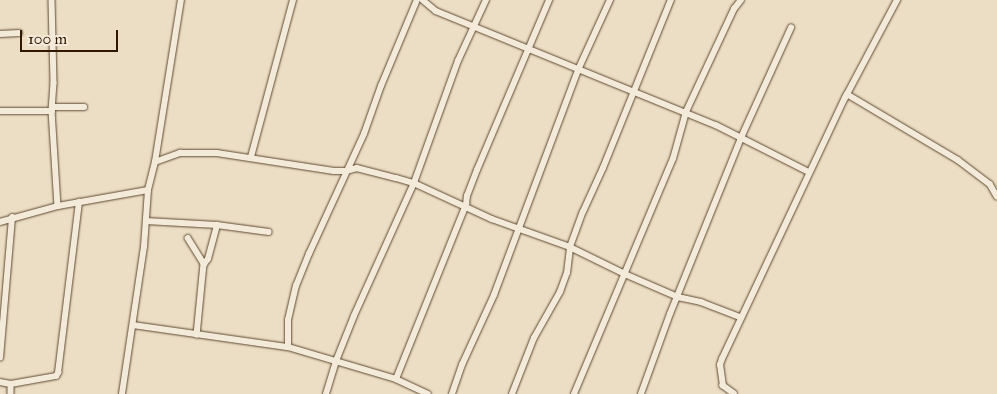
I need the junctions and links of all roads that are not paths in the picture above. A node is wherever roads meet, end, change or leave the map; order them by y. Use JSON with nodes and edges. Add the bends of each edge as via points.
{"nodes":[{"id":1,"x":52,"y":0,"type":"edge"},
{"id":2,"x":181,"y":0,"type":"edge"},
{"id":3,"x":293,"y":0,"type":"edge"},
{"id":4,"x":418,"y":0,"type":"edge"},
{"id":5,"x":423,"y":0,"type":"edge"},
{"id":6,"x":486,"y":0,"type":"edge"},
{"id":7,"x":549,"y":0,"type":"edge"},
{"id":8,"x":610,"y":0,"type":"edge"},
{"id":9,"x":671,"y":0,"type":"edge"},
{"id":10,"x":741,"y":0,"type":"edge"},
{"id":11,"x":897,"y":0,"type":"edge"},
{"id":12,"x":473,"y":27,"type":"junction"},
{"id":13,"x":791,"y":28,"type":"dead end"},
{"id":14,"x":0,"y":34,"type":"edge"},
{"id":15,"x":19,"y":34,"type":"dead end"},
{"id":16,"x":527,"y":49,"type":"junction"},
{"id":17,"x":579,"y":68,"type":"junction"},
{"id":18,"x":634,"y":92,"type":"junction"},
{"id":19,"x":847,"y":94,"type":"junction"},
{"id":20,"x":84,"y":107,"type":"dead end"},
{"id":21,"x":52,"y":109,"type":"junction"},
{"id":22,"x":0,"y":111,"type":"edge"},
{"id":23,"x":686,"y":112,"type":"junction"},
{"id":24,"x":741,"y":138,"type":"junction"},
{"id":25,"x":251,"y":157,"type":"junction"},
{"id":26,"x":155,"y":162,"type":"junction"},
{"id":27,"x":346,"y":171,"type":"junction"},
{"id":28,"x":809,"y":172,"type":"junction"},
{"id":29,"x":414,"y":183,"type":"junction"},
{"id":30,"x":148,"y":190,"type":"junction"},
{"id":31,"x":997,"y":196,"type":"edge"},
{"id":32,"x":80,"y":202,"type":"junction"},
{"id":33,"x":58,"y":206,"type":"junction"},
{"id":34,"x":466,"y":206,"type":"junction"},
{"id":35,"x":12,"y":218,"type":"junction"},
{"id":36,"x":146,"y":221,"type":"junction"},
{"id":37,"x":0,"y":222,"type":"edge"},
{"id":38,"x":217,"y":225,"type":"junction"},
{"id":39,"x":518,"y":229,"type":"junction"},
{"id":40,"x":269,"y":232,"type":"dead end"},
{"id":41,"x":188,"y":238,"type":"dead end"},
{"id":42,"x":570,"y":247,"type":"junction"},
{"id":43,"x":204,"y":264,"type":"junction"},
{"id":44,"x":625,"y":274,"type":"junction"},
{"id":45,"x":678,"y":297,"type":"junction"},
{"id":46,"x":740,"y":317,"type":"junction"},
{"id":47,"x":133,"y":325,"type":"junction"},
{"id":48,"x":197,"y":334,"type":"junction"},
{"id":49,"x":288,"y":347,"type":"junction"},
{"id":50,"x":0,"y":358,"type":"edge"},
{"id":51,"x":336,"y":361,"type":"junction"},
{"id":52,"x":396,"y":379,"type":"junction"},
{"id":53,"x":0,"y":382,"type":"edge"},
{"id":54,"x":11,"y":384,"type":"junction"},
{"id":55,"x":727,"y":392,"type":"edge"},
{"id":56,"x":11,"y":394,"type":"edge"},
{"id":57,"x":122,"y":394,"type":"edge"},
{"id":58,"x":326,"y":394,"type":"edge"},
{"id":59,"x":428,"y":394,"type":"edge"},
{"id":60,"x":452,"y":394,"type":"edge"},
{"id":61,"x":512,"y":394,"type":"edge"},
{"id":62,"x":574,"y":394,"type":"edge"},
{"id":63,"x":641,"y":394,"type":"edge"},
{"id":64,"x":734,"y":394,"type":"edge"}],
"edges":[{"from":1,"to":21,"type":"street"},
{"from":2,"to":26,"type":"street"},
{"from":3,"to":25,"type":"street"},
{"from":4,"to":27,"type":"street"},
{"from":5,"to":12,"type":"street","via":[[436,11]]},
{"from":6,"to":12,"type":"street"},
{"from":7,"to":16,"type":"street"},
{"from":8,"to":17,"type":"street"},
{"from":9,"to":18,"type":"street"},
{"from":10,"to":23,"type":"street"},
{"from":11,"to":19,"type":"street"},
{"from":12,"to":16,"type":"street"},
{"from":12,"to":29,"type":"street","via":[[442,101]]},
{"from":13,"to":24,"type":"street"},
{"from":14,"to":15,"type":"street"},
{"from":16,"to":17,"type":"street"},
{"from":16,"to":34,"type":"street","via":[[467,196]]},
{"from":17,"to":18,"type":"street"},
{"from":17,"to":39,"type":"street"},
{"from":18,"to":23,"type":"street"},
{"from":18,"to":42,"type":"street"},
{"from":19,"to":28,"type":"street"},
{"from":19,"to":31,"type":"street","via":[[958,160],[990,184]]},
{"from":20,"to":21,"type":"street"},
{"from":21,"to":22,"type":"street"},
{"from":21,"to":33,"type":"street"},
{"from":23,"to":24,"type":"street"},
{"from":23,"to":44,"type":"street","via":[[673,159]]},
{"from":24,"to":28,"type":"street"},
{"from":24,"to":45,"type":"street"},
{"from":25,"to":26,"type":"street","via":[[180,153]]},
{"from":25,"to":27,"type":"street"},
{"from":26,"to":30,"type":"street"},
{"from":27,"to":29,"type":"street","via":[[357,168]]},
{"from":27,"to":49,"type":"street","via":[[296,286],[288,320]]},
{"from":28,"to":46,"type":"street"},
{"from":29,"to":34,"type":"street"},
{"from":29,"to":51,"type":"street"},
{"from":30,"to":32,"type":"street"},
{"from":30,"to":36,"type":"street"},
{"from":32,"to":33,"type":"street"},
{"from":32,"to":54,"type":"street","via":[[58,372],[56,376]]},
{"from":33,"to":35,"type":"street"},
{"from":34,"to":39,"type":"street"},
{"from":34,"to":52,"type":"street"},
{"from":35,"to":37,"type":"street"},
{"from":35,"to":50,"type":"street"},
{"from":36,"to":38,"type":"street"},
{"from":36,"to":47,"type":"street"},
{"from":38,"to":40,"type":"street"},
{"from":38,"to":43,"type":"street"},
{"from":39,"to":42,"type":"street"},
{"from":39,"to":60,"type":"street"},
{"from":41,"to":43,"type":"street"},
{"from":42,"to":44,"type":"street"},
{"from":42,"to":61,"type":"street","via":[[567,273],[560,292],[534,338]]},
{"from":43,"to":48,"type":"street"},
{"from":44,"to":45,"type":"street"},
{"from":44,"to":62,"type":"street"},
{"from":45,"to":46,"type":"street","via":[[702,302]]},
{"from":45,"to":63,"type":"street"},
{"from":46,"to":55,"type":"street","via":[[720,366],[720,378]]},
{"from":47,"to":48,"type":"street"},
{"from":47,"to":57,"type":"street"},
{"from":48,"to":49,"type":"street"},
{"from":49,"to":51,"type":"street"},
{"from":51,"to":52,"type":"street"},
{"from":51,"to":58,"type":"street"},
{"from":52,"to":59,"type":"street"},
{"from":53,"to":54,"type":"street"},
{"from":54,"to":56,"type":"street"},
{"from":55,"to":64,"type":"street"}]}
